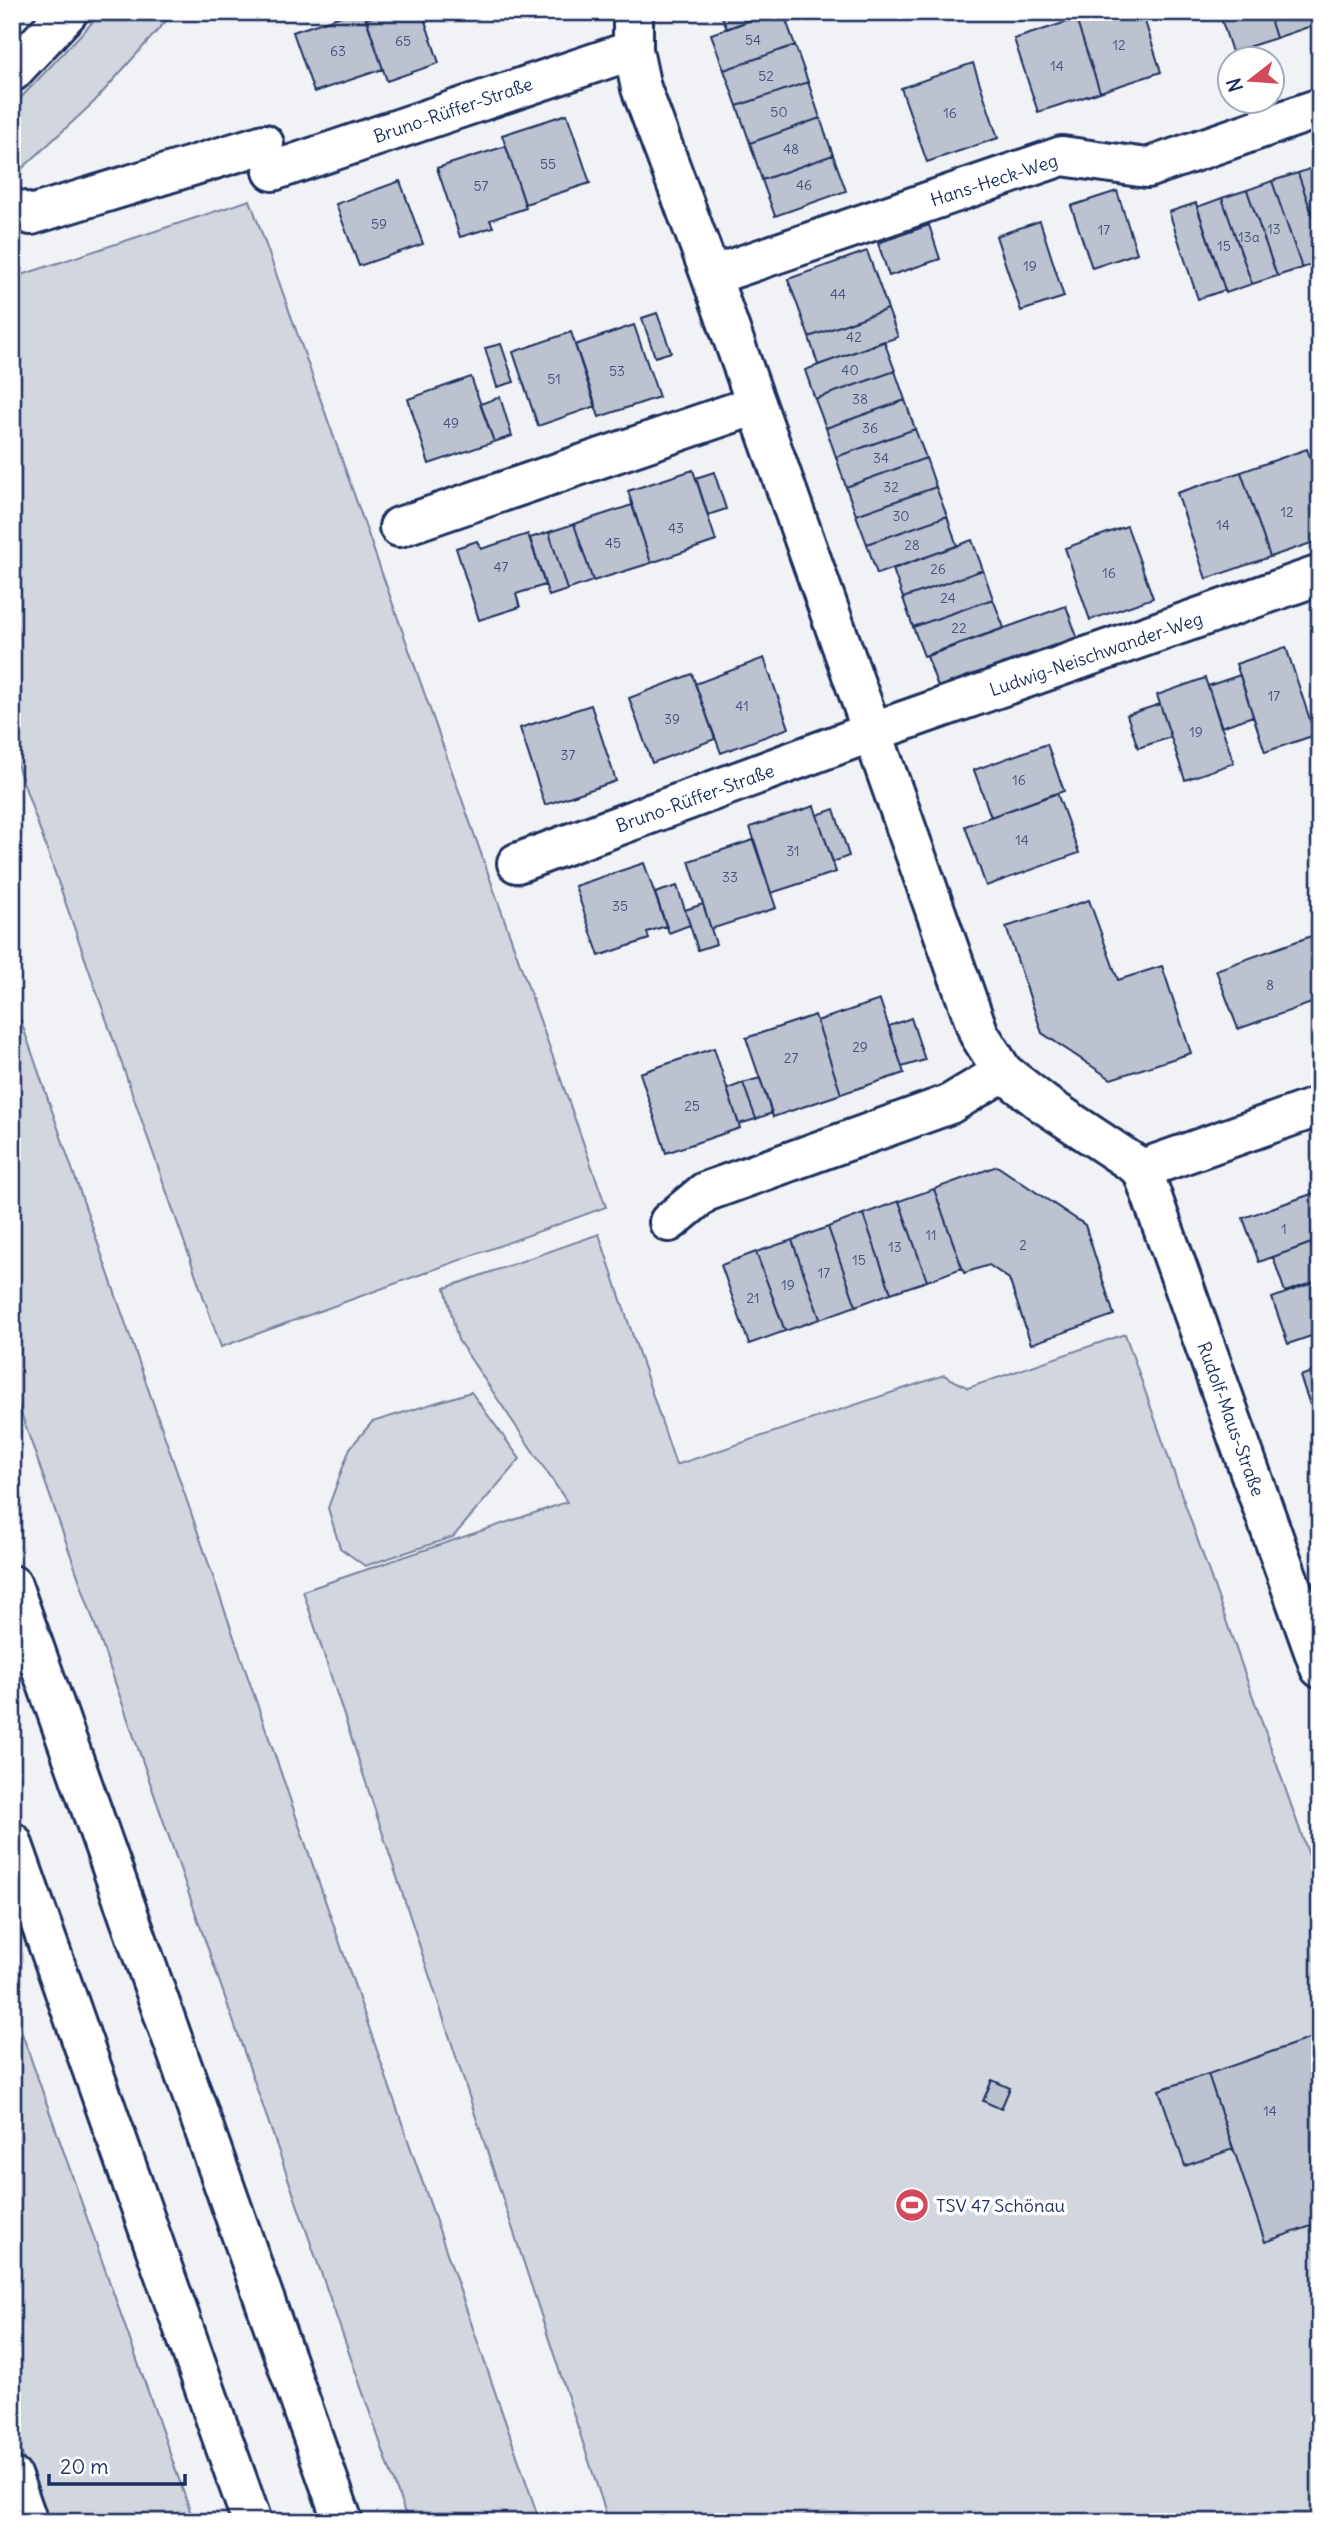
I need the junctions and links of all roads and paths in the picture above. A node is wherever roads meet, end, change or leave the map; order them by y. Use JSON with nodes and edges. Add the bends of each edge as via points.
{"nodes":[{"id":1,"x":68,"y":12,"type":"edge"},
{"id":2,"x":633,"y":12,"type":"edge"},
{"id":3,"x":634,"y":50,"type":"junction"},
{"id":4,"x":12,"y":72,"type":"edge"},
{"id":5,"x":1320,"y":108,"type":"edge"},
{"id":6,"x":12,"y":208,"type":"edge"},
{"id":7,"x":711,"y":276,"type":"junction"},
{"id":8,"x":756,"y":405,"type":"junction"},
{"id":9,"x":399,"y":527,"type":"dead end"},
{"id":10,"x":1320,"y":575,"type":"edge"},
{"id":11,"x":872,"y":732,"type":"junction"},
{"id":12,"x":517,"y":863,"type":"dead end"},
{"id":13,"x":1003,"y":1072,"type":"junction"},
{"id":14,"x":1320,"y":1106,"type":"edge"},
{"id":15,"x":1142,"y":1169,"type":"junction"},
{"id":16,"x":669,"y":1222,"type":"dead end"},
{"id":17,"x":12,"y":1585,"type":"edge"},
{"id":18,"x":1320,"y":1668,"type":"edge"},
{"id":19,"x":12,"y":1842,"type":"edge"},
{"id":20,"x":12,"y":2477,"type":"edge"},
{"id":21,"x":28,"y":2522,"type":"edge"},
{"id":22,"x":252,"y":2522,"type":"edge"},
{"id":23,"x":343,"y":2522,"type":"edge"}],
"edges":[{"from":1,"to":4,"type":"main road"},
{"from":2,"to":3,"type":"main road"},
{"from":3,"to":6,"type":"main road","name":"Bruno-Rüffer-Straße","via":[[269,157],[31,215]]},
{"from":3,"to":7,"type":"main road","via":[[641,88]]},
{"from":5,"to":7,"type":"main road","name":"Hans-Heck-Weg","via":[[1147,168],[1062,156]]},
{"from":7,"to":8,"type":"main road"},
{"from":8,"to":9,"type":"main road"},
{"from":8,"to":11,"type":"main road"},
{"from":10,"to":11,"type":"main road","name":"Ludwig-Neischwander-Weg"},
{"from":11,"to":12,"type":"main road","name":"Bruno-Rüffer-Straße"},
{"from":11,"to":13,"type":"main road","via":[[979,1034]]},
{"from":13,"to":15,"type":"main road"},
{"from":13,"to":16,"type":"main road","via":[[950,1104],[705,1192]]},
{"from":14,"to":15,"type":"main road"},
{"from":15,"to":18,"type":"main road","name":"Rudolf-Maus-Straße"},
{"from":17,"to":23,"type":"main road"},
{"from":19,"to":22,"type":"main road"},
{"from":20,"to":21,"type":"main road"}]}
